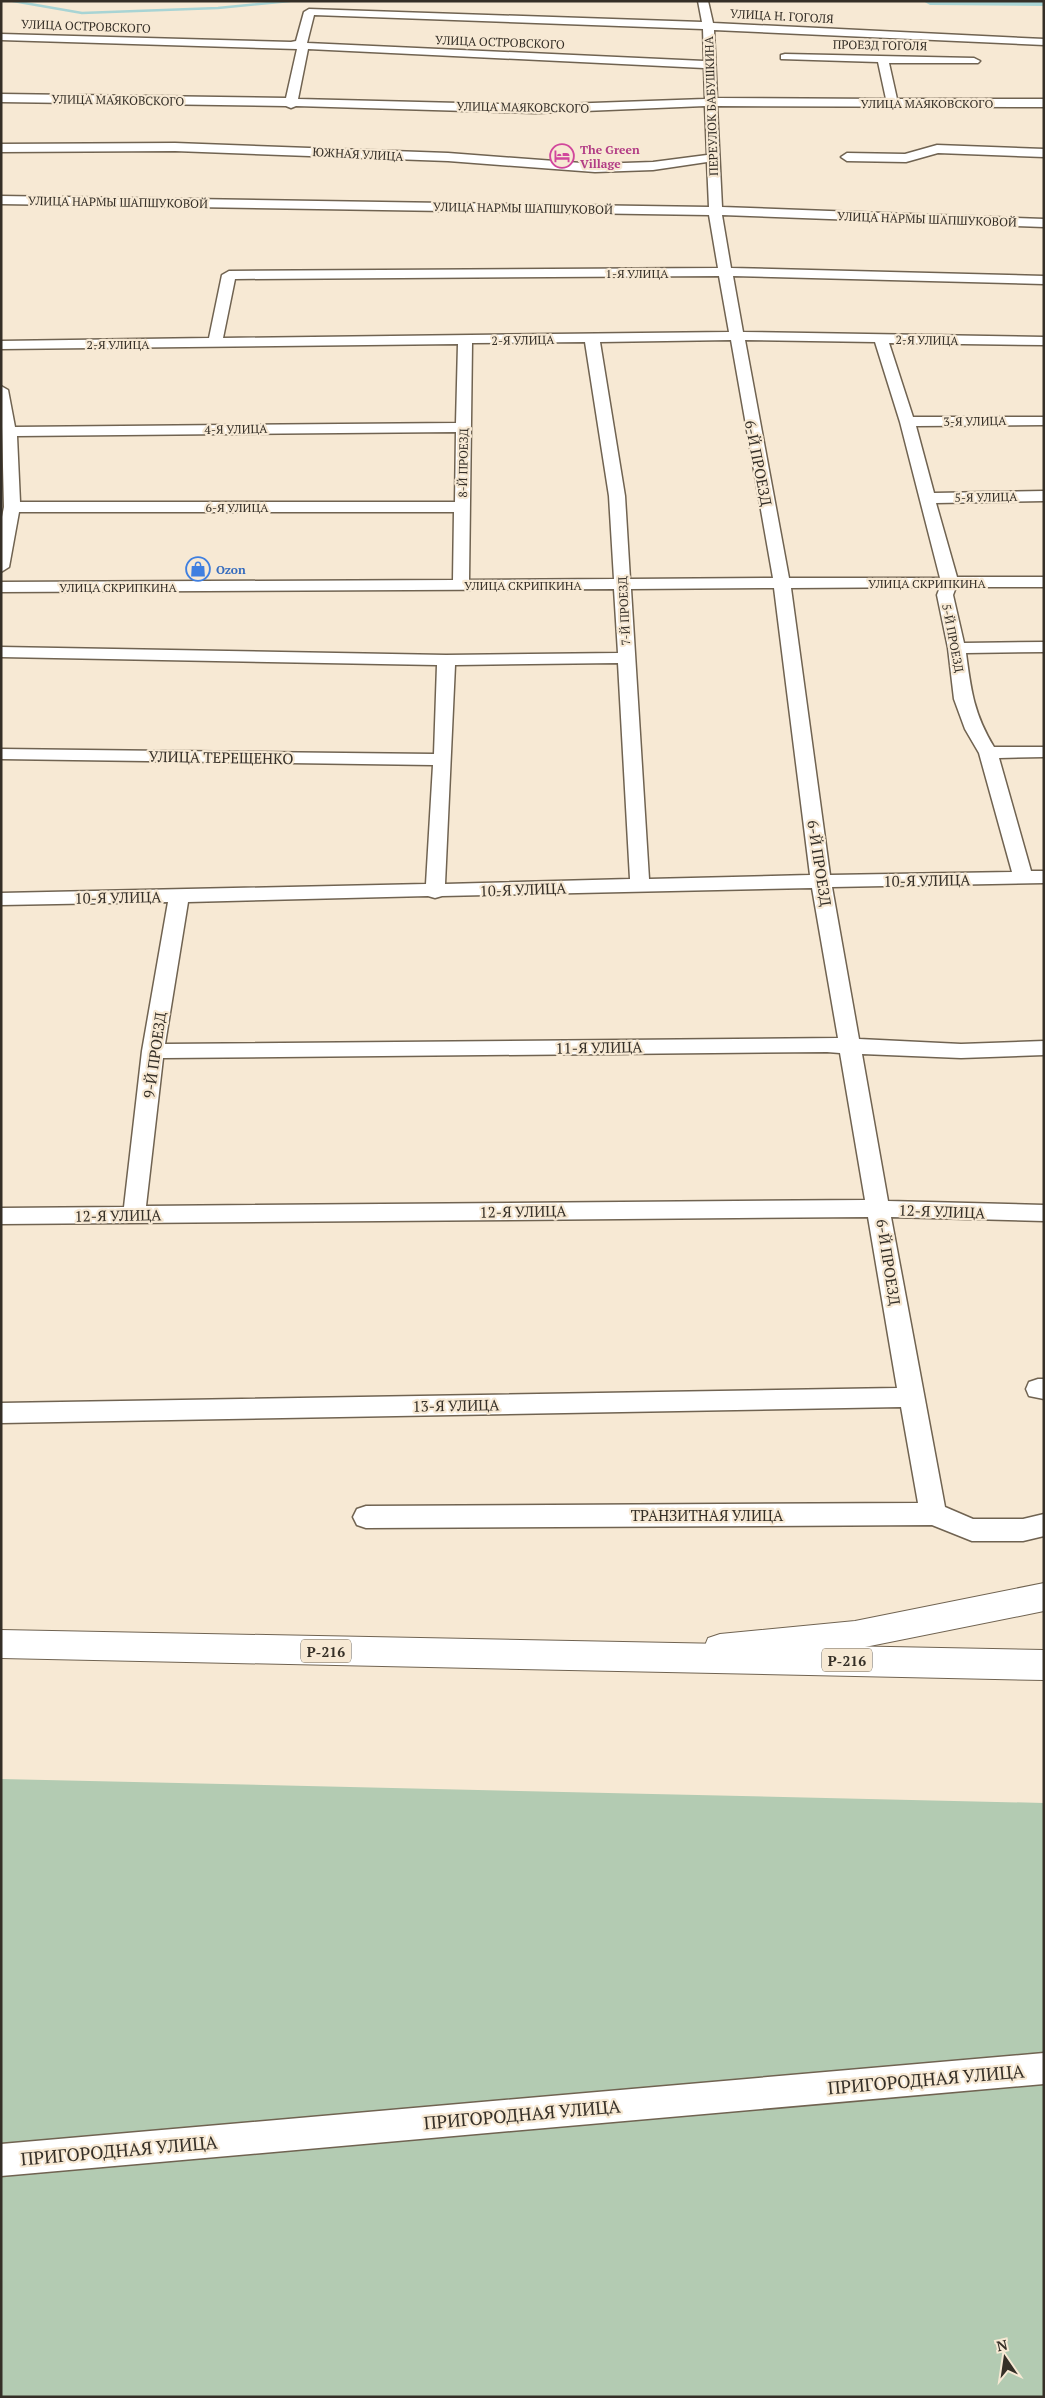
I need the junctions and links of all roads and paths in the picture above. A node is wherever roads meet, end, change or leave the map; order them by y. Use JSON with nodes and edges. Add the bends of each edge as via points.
{"nodes":[{"id":1,"x":703,"y":1,"type":"edge"},
{"id":2,"x":708,"y":26,"type":"junction"},
{"id":3,"x":1,"y":37,"type":"edge"},
{"id":4,"x":1044,"y":42,"type":"edge"},
{"id":5,"x":291,"y":45,"type":"junction"},
{"id":6,"x":303,"y":47,"type":"junction"},
{"id":7,"x":785,"y":56,"type":"dead end"},
{"id":8,"x":883,"y":59,"type":"junction"},
{"id":9,"x":974,"y":62,"type":"dead end"},
{"id":10,"x":709,"y":64,"type":"junction"},
{"id":11,"x":1,"y":98,"type":"edge"},
{"id":12,"x":711,"y":102,"type":"junction"},
{"id":13,"x":892,"y":102,"type":"junction"},
{"id":14,"x":1044,"y":103,"type":"edge"},
{"id":15,"x":291,"y":104,"type":"junction"},
{"id":16,"x":1,"y":148,"type":"edge"},
{"id":17,"x":1044,"y":152,"type":"edge"},
{"id":18,"x":713,"y":158,"type":"junction"},
{"id":19,"x":848,"y":158,"type":"dead end"},
{"id":20,"x":1,"y":200,"type":"edge"},
{"id":21,"x":715,"y":211,"type":"junction"},
{"id":22,"x":1044,"y":223,"type":"edge"},
{"id":23,"x":724,"y":272,"type":"junction"},
{"id":24,"x":1044,"y":280,"type":"edge"},
{"id":25,"x":735,"y":336,"type":"junction"},
{"id":26,"x":592,"y":339,"type":"junction"},
{"id":27,"x":881,"y":339,"type":"junction"},
{"id":28,"x":465,"y":341,"type":"junction"},
{"id":29,"x":1044,"y":341,"type":"edge"},
{"id":30,"x":215,"y":343,"type":"junction"},
{"id":31,"x":1,"y":345,"type":"edge"},
{"id":32,"x":1,"y":390,"type":"edge"},
{"id":33,"x":1044,"y":421,"type":"edge"},
{"id":34,"x":907,"y":422,"type":"junction"},
{"id":35,"x":464,"y":427,"type":"junction"},
{"id":36,"x":9,"y":432,"type":"junction"},
{"id":37,"x":1044,"y":496,"type":"edge"},
{"id":38,"x":928,"y":498,"type":"junction"},
{"id":39,"x":12,"y":507,"type":"junction"},
{"id":40,"x":462,"y":507,"type":"junction"},
{"id":41,"x":1,"y":567,"type":"edge"},
{"id":42,"x":1044,"y":582,"type":"edge"},
{"id":43,"x":950,"y":583,"type":"junction"},
{"id":44,"x":782,"y":584,"type":"junction"},
{"id":45,"x":622,"y":585,"type":"junction"},
{"id":46,"x":461,"y":586,"type":"junction"},
{"id":47,"x":1,"y":587,"type":"edge"},
{"id":48,"x":1044,"y":647,"type":"edge"},
{"id":49,"x":958,"y":648,"type":"junction"},
{"id":50,"x":1,"y":652,"type":"edge"},
{"id":51,"x":627,"y":658,"type":"junction"},
{"id":52,"x":446,"y":660,"type":"junction"},
{"id":53,"x":1044,"y":752,"type":"edge"},
{"id":54,"x":988,"y":753,"type":"junction"},
{"id":55,"x":1,"y":754,"type":"edge"},
{"id":56,"x":441,"y":760,"type":"junction"},
{"id":57,"x":1044,"y":877,"type":"edge"},
{"id":58,"x":1023,"y":878,"type":"junction"},
{"id":59,"x":821,"y":882,"type":"junction"},
{"id":60,"x":640,"y":884,"type":"junction"},
{"id":61,"x":435,"y":892,"type":"junction"},
{"id":62,"x":179,"y":896,"type":"junction"},
{"id":63,"x":1,"y":899,"type":"edge"},
{"id":64,"x":851,"y":1046,"type":"junction"},
{"id":65,"x":1044,"y":1048,"type":"edge"},
{"id":66,"x":153,"y":1051,"type":"junction"},
{"id":67,"x":880,"y":1209,"type":"junction"},
{"id":68,"x":1044,"y":1214,"type":"edge"},
{"id":69,"x":134,"y":1215,"type":"junction"},
{"id":70,"x":1,"y":1216,"type":"edge"},
{"id":71,"x":911,"y":1397,"type":"junction"},
{"id":72,"x":1,"y":1413,"type":"edge"},
{"id":73,"x":933,"y":1514,"type":"junction"},
{"id":74,"x":366,"y":1517,"type":"dead end"},
{"id":75,"x":1044,"y":1525,"type":"edge"},
{"id":76,"x":1044,"y":1596,"type":"edge"},
{"id":77,"x":1,"y":1644,"type":"edge"},
{"id":78,"x":650,"y":1655,"type":"junction"},
{"id":79,"x":1044,"y":1665,"type":"edge"},
{"id":80,"x":1044,"y":2068,"type":"edge"},
{"id":81,"x":1,"y":2160,"type":"edge"}],
"edges":[{"from":1,"to":2,"type":"street","name":"ПЕРЕУЛОК БАБУШКИНА"},
{"from":2,"to":4,"type":"street","name":"УЛИЦА Н. ГОГОЛЯ"},
{"from":2,"to":5,"type":"street","name":"УЛИЦА Н. ГОГОЛЯ","via":[[309,12],[301,42]]},
{"from":2,"to":10,"type":"street","name":"ПЕРЕУЛОК БАБУШКИНА"},
{"from":3,"to":5,"type":"street","name":"УЛИЦА ОСТРОВСКОГО"},
{"from":5,"to":6,"type":"street","name":"УЛИЦА ОСТРОВСКОГО"},
{"from":6,"to":10,"type":"street","name":"УЛИЦА ОСТРОВСКОГО"},
{"from":6,"to":15,"type":"street"},
{"from":7,"to":8,"type":"street","name":"ПРОЕЗД ГОГОЛЯ"},
{"from":8,"to":9,"type":"street","name":"ПРОЕЗД ГОГОЛЯ"},
{"from":8,"to":13,"type":"street"},
{"from":10,"to":12,"type":"street","name":"ПЕРЕУЛОК БАБУШКИНА"},
{"from":11,"to":15,"type":"street","name":"УЛИЦА МАЯКОВСКОГО"},
{"from":12,"to":13,"type":"street","name":"УЛИЦА МАЯКОВСКОГО"},
{"from":12,"to":15,"type":"street","name":"УЛИЦА МАЯКОВСКОГО","via":[[559,109]]},
{"from":12,"to":18,"type":"street","name":"ПЕРЕУЛОК БАБУШКИНА"},
{"from":13,"to":14,"type":"street","name":"УЛИЦА МАЯКОВСКОГО"},
{"from":16,"to":18,"type":"street","name":"ЮЖНАЯ УЛИЦА","via":[[174,147],[448,157],[595,168],[654,166]]},
{"from":17,"to":19,"type":"street","via":[[937,149],[906,158]]},
{"from":18,"to":21,"type":"street","name":"ПЕРЕУЛОК БАБУШКИНА"},
{"from":20,"to":21,"type":"street","name":"УЛИЦА НАРМЫ ШАПШУКОВОЙ"},
{"from":21,"to":22,"type":"street","name":"УЛИЦА НАРМЫ ШАПШУКОВОЙ"},
{"from":21,"to":23,"type":"street","name":"6-Й ПРОЕЗД"},
{"from":23,"to":24,"type":"street","name":"1-Я УЛИЦА"},
{"from":23,"to":25,"type":"street","name":"6-Й ПРОЕЗД"},
{"from":23,"to":30,"type":"street","name":"1-Я УЛИЦА","via":[[230,276]]},
{"from":25,"to":26,"type":"street","name":"2-Я УЛИЦА"},
{"from":25,"to":27,"type":"street","name":"2-Я УЛИЦА"},
{"from":25,"to":44,"type":"street","name":"6-Й ПРОЕЗД"},
{"from":26,"to":28,"type":"street","name":"2-Я УЛИЦА"},
{"from":26,"to":45,"type":"street","name":"7-Й ПРОЕЗД","via":[[617,496]]},
{"from":27,"to":29,"type":"street","name":"2-Я УЛИЦА"},
{"from":27,"to":34,"type":"street","name":"5-Й ПРОЕЗД"},
{"from":28,"to":30,"type":"street","name":"2-Я УЛИЦА"},
{"from":28,"to":35,"type":"street","name":"8-Й ПРОЕЗД"},
{"from":30,"to":31,"type":"street","name":"2-Я УЛИЦА"},
{"from":32,"to":36,"type":"street"},
{"from":33,"to":34,"type":"street","name":"3-Я УЛИЦА"},
{"from":34,"to":38,"type":"street","name":"5-Й ПРОЕЗД"},
{"from":35,"to":36,"type":"street","name":"4-Я УЛИЦА"},
{"from":35,"to":40,"type":"street","name":"8-Й ПРОЕЗД"},
{"from":36,"to":39,"type":"street"},
{"from":37,"to":38,"type":"street","name":"5-Я УЛИЦА"},
{"from":38,"to":43,"type":"street","name":"5-Й ПРОЕЗД"},
{"from":39,"to":40,"type":"street","name":"6-Я УЛИЦА"},
{"from":39,"to":41,"type":"street"},
{"from":40,"to":46,"type":"street","name":"8-Й ПРОЕЗД"},
{"from":42,"to":43,"type":"street","name":"УЛИЦА СКРИПКИНА"},
{"from":43,"to":44,"type":"street","name":"УЛИЦА СКРИПКИНА"},
{"from":43,"to":49,"type":"street","name":"5-Й ПРОЕЗД","via":[[945,595]]},
{"from":44,"to":45,"type":"street","name":"УЛИЦА СКРИПКИНА"},
{"from":44,"to":59,"type":"street","name":"6-Й ПРОЕЗД"},
{"from":45,"to":46,"type":"street","name":"УЛИЦА СКРИПКИНА"},
{"from":45,"to":51,"type":"street","name":"7-Й ПРОЕЗД"},
{"from":46,"to":47,"type":"street","name":"УЛИЦА СКРИПКИНА"},
{"from":48,"to":49,"type":"street"},
{"from":49,"to":54,"type":"street","name":"5-Й ПРОЕЗД","via":[[963,699],[974,729]]},
{"from":50,"to":52,"type":"street"},
{"from":51,"to":52,"type":"street"},
{"from":51,"to":60,"type":"street","name":"7-Й ПРОЕЗД"},
{"from":52,"to":56,"type":"street","via":[[446,732]]},
{"from":53,"to":54,"type":"street"},
{"from":54,"to":58,"type":"street","name":"5-Й ПРОЕЗД"},
{"from":55,"to":56,"type":"street","name":"УЛИЦА ТЕРЕЩЕНКО"},
{"from":56,"to":61,"type":"street"},
{"from":57,"to":58,"type":"street","name":"10-Я УЛИЦА"},
{"from":58,"to":59,"type":"street","name":"10-Я УЛИЦА"},
{"from":59,"to":60,"type":"street","name":"10-Я УЛИЦА"},
{"from":59,"to":64,"type":"street","name":"6-Й ПРОЕЗД"},
{"from":60,"to":61,"type":"street","name":"10-Я УЛИЦА"},
{"from":61,"to":62,"type":"street","name":"10-Я УЛИЦА"},
{"from":62,"to":63,"type":"street","name":"10-Я УЛИЦА"},
{"from":62,"to":66,"type":"street","name":"9-Й ПРОЕЗД"},
{"from":64,"to":65,"type":"street","name":"11-Я УЛИЦА","via":[[961,1051]]},
{"from":64,"to":66,"type":"street","name":"11-Я УЛИЦА"},
{"from":64,"to":67,"type":"street","name":"6-Й ПРОЕЗД"},
{"from":66,"to":69,"type":"street","name":"9-Й ПРОЕЗД"},
{"from":67,"to":68,"type":"street","name":"12-Я УЛИЦА"},
{"from":67,"to":69,"type":"street","name":"12-Я УЛИЦА"},
{"from":67,"to":71,"type":"street","name":"6-Й ПРОЕЗД"},
{"from":69,"to":70,"type":"street","name":"12-Я УЛИЦА"},
{"from":71,"to":72,"type":"street","name":"13-Я УЛИЦА"},
{"from":71,"to":73,"type":"street","name":"6-Й ПРОЕЗД"},
{"from":73,"to":74,"type":"street","name":"ТРАНЗИТНАЯ УЛИЦА"},
{"from":73,"to":75,"type":"street","name":"ТРАНЗИТНАЯ УЛИЦА","via":[[972,1530],[1023,1530]]},
{"from":76,"to":78,"type":"main road","via":[[855,1635]]},
{"from":77,"to":78,"type":"main road","number":"Р-216"},
{"from":78,"to":79,"type":"main road","number":"Р-216"},
{"from":80,"to":81,"type":"street","name":"ПРИГОРОДНАЯ УЛИЦА"}]}
